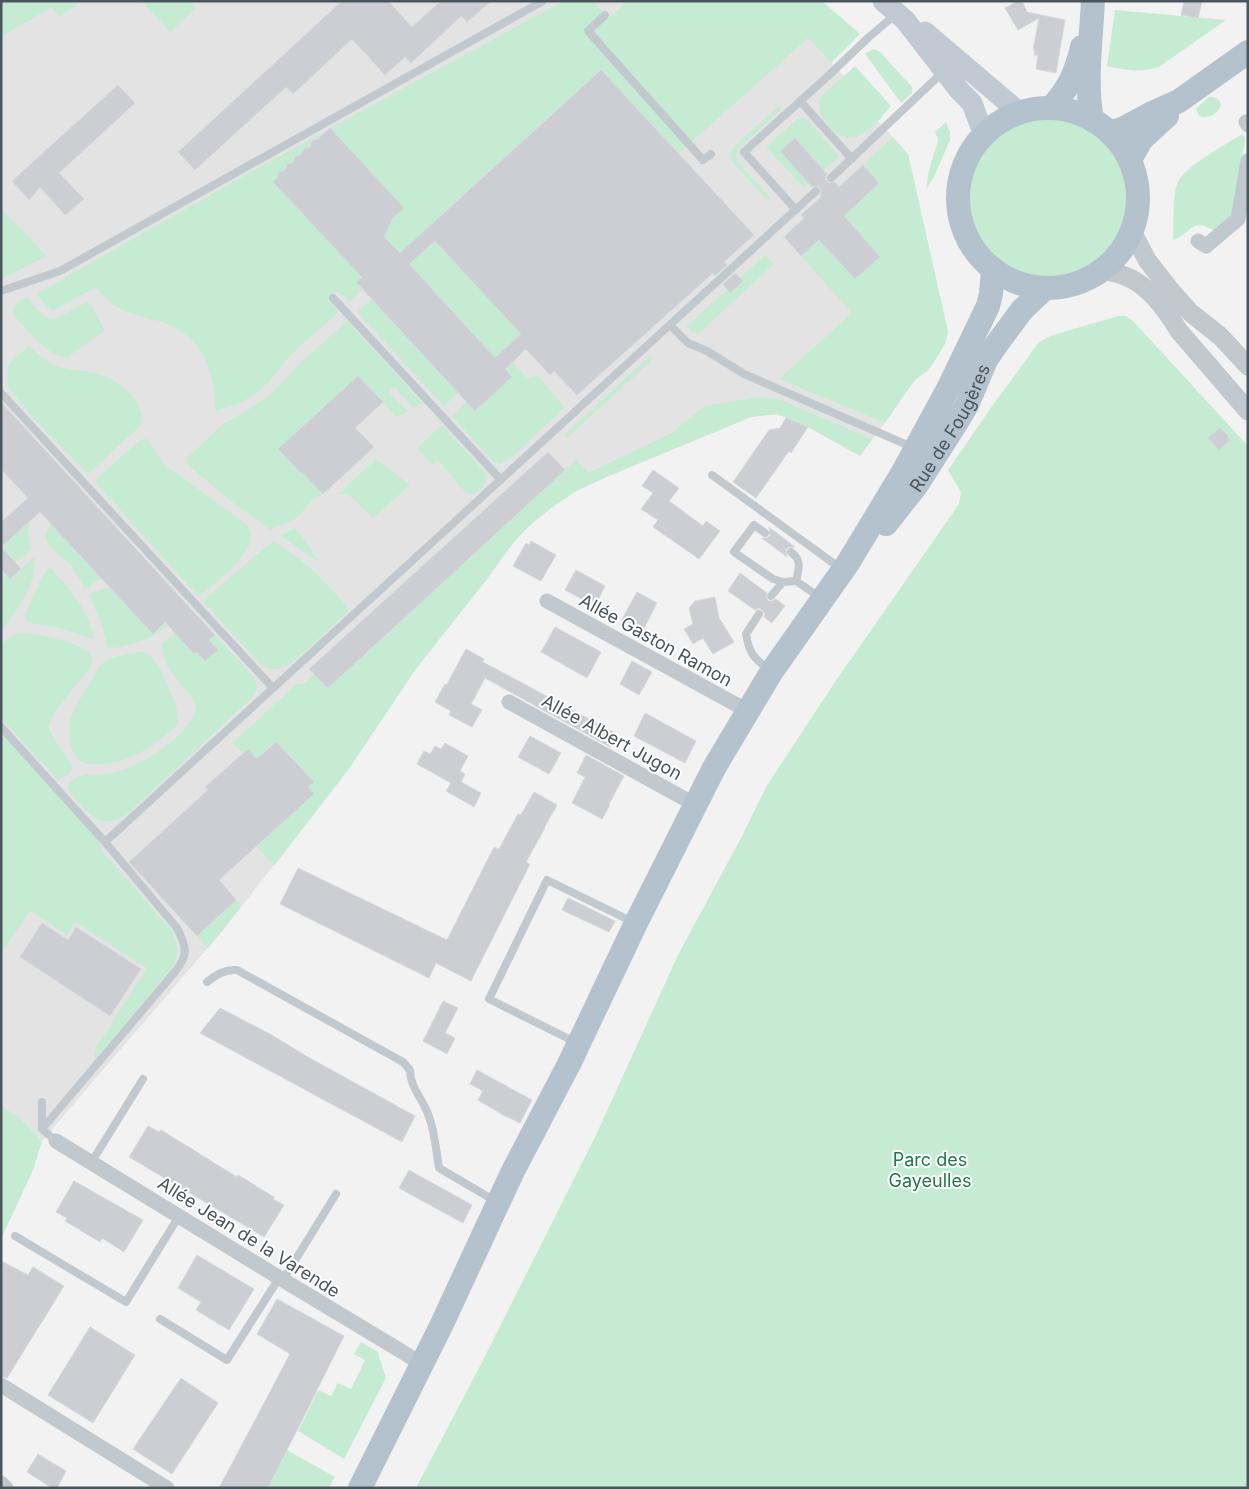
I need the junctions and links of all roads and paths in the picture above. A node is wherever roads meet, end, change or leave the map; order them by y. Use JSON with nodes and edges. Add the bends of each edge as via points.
{"nodes":[{"id":1,"x":544,"y":1,"type":"edge"},
{"id":2,"x":1093,"y":1,"type":"edge"},
{"id":3,"x":895,"y":12,"type":"edge"},
{"id":4,"x":606,"y":15,"type":"dead end"},
{"id":5,"x":1248,"y":52,"type":"edge"},
{"id":6,"x":951,"y":65,"type":"junction"},
{"id":7,"x":800,"y":101,"type":"junction"},
{"id":8,"x":1180,"y":101,"type":"junction"},
{"id":9,"x":1051,"y":108,"type":"junction"},
{"id":10,"x":1020,"y":113,"type":"junction"},
{"id":11,"x":1101,"y":126,"type":"junction"},
{"id":12,"x":984,"y":136,"type":"junction"},
{"id":13,"x":711,"y":154,"type":"dead end"},
{"id":14,"x":852,"y":159,"type":"junction"},
{"id":15,"x":1130,"y":160,"type":"junction"},
{"id":16,"x":1248,"y":161,"type":"edge"},
{"id":17,"x":831,"y":178,"type":"dead end"},
{"id":18,"x":816,"y":191,"type":"dead end"},
{"id":19,"x":796,"y":210,"type":"junction"},
{"id":20,"x":1132,"y":231,"type":"junction"},
{"id":21,"x":1198,"y":241,"type":"dead end"},
{"id":22,"x":993,"y":269,"type":"junction"},
{"id":23,"x":1102,"y":270,"type":"junction"},
{"id":24,"x":1045,"y":288,"type":"junction"},
{"id":25,"x":1,"y":291,"type":"edge"},
{"id":26,"x":334,"y":298,"type":"dead end"},
{"id":27,"x":670,"y":325,"type":"junction"},
{"id":28,"x":1248,"y":366,"type":"edge"},
{"id":29,"x":1,"y":393,"type":"edge"},
{"id":30,"x":1248,"y":411,"type":"edge"},
{"id":31,"x":915,"y":448,"type":"junction"},
{"id":32,"x":712,"y":475,"type":"dead end"},
{"id":33,"x":501,"y":480,"type":"junction"},
{"id":34,"x":765,"y":533,"type":"dead end"},
{"id":35,"x":791,"y":552,"type":"dead end"},
{"id":36,"x":845,"y":566,"type":"junction"},
{"id":37,"x":796,"y":581,"type":"junction"},
{"id":38,"x":783,"y":582,"type":"junction"},
{"id":39,"x":771,"y":596,"type":"dead end"},
{"id":40,"x":822,"y":599,"type":"junction"},
{"id":41,"x":547,"y":601,"type":"dead end"},
{"id":42,"x":759,"y":614,"type":"dead end"},
{"id":43,"x":772,"y":671,"type":"junction"},
{"id":44,"x":274,"y":688,"type":"junction"},
{"id":45,"x":509,"y":702,"type":"dead end"},
{"id":46,"x":748,"y":711,"type":"junction"},
{"id":47,"x":1,"y":727,"type":"edge"},
{"id":48,"x":696,"y":805,"type":"junction"},
{"id":49,"x":105,"y":842,"type":"junction"},
{"id":50,"x":636,"y":923,"type":"junction"},
{"id":51,"x":207,"y":982,"type":"dead end"},
{"id":52,"x":579,"y":1043,"type":"junction"},
{"id":53,"x":143,"y":1079,"type":"dead end"},
{"id":54,"x":42,"y":1102,"type":"dead end"},
{"id":55,"x":42,"y":1129,"type":"junction"},
{"id":56,"x":56,"y":1141,"type":"joint"},
{"id":57,"x":92,"y":1163,"type":"junction"},
{"id":58,"x":336,"y":1194,"type":"dead end"},
{"id":59,"x":499,"y":1203,"type":"junction"},
{"id":60,"x":179,"y":1216,"type":"junction"},
{"id":61,"x":15,"y":1236,"type":"dead end"},
{"id":62,"x":281,"y":1279,"type":"junction"},
{"id":63,"x":160,"y":1319,"type":"dead end"},
{"id":64,"x":421,"y":1366,"type":"junction"},
{"id":65,"x":1,"y":1385,"type":"edge"},
{"id":66,"x":1,"y":1483,"type":"edge"},
{"id":67,"x":6,"y":1488,"type":"edge"},
{"id":68,"x":167,"y":1488,"type":"edge"},
{"id":69,"x":360,"y":1488,"type":"edge"}],
"edges":[{"from":1,"to":25,"type":"lane","via":[[60,271]]},
{"from":2,"to":9,"type":"main road","via":[[1078,65],[1066,91]]},
{"from":2,"to":11,"type":"main road","via":[[1088,85],[1089,100]]},
{"from":3,"to":6,"type":"main road"},
{"from":3,"to":7,"type":"lane"},
{"from":4,"to":13,"type":"lane","via":[[588,31],[703,160]]},
{"from":5,"to":8,"type":"main road"},
{"from":6,"to":10,"type":"main road"},
{"from":6,"to":12,"type":"main road","via":[[959,90],[972,103]]},
{"from":6,"to":14,"type":"lane"},
{"from":7,"to":14,"type":"lane"},
{"from":7,"to":19,"type":"lane","via":[[744,152]]},
{"from":8,"to":11,"type":"main road","via":[[1122,129]]},
{"from":8,"to":15,"type":"main road","via":[[1141,140]]},
{"from":9,"to":10,"type":"main road"},
{"from":9,"to":11,"type":"main road","via":[[1072,112]]},
{"from":10,"to":12,"type":"main road","via":[[1007,118]]},
{"from":11,"to":15,"type":"main road"},
{"from":12,"to":22,"type":"main road","via":[[965,164],[960,180],[959,204],[971,244]]},
{"from":14,"to":17,"type":"lane"},
{"from":15,"to":20,"type":"main road","via":[[1138,188]]},
{"from":16,"to":21,"type":"street","via":[[1238,219],[1206,246]]},
{"from":18,"to":19,"type":"lane"},
{"from":19,"to":27,"type":"lane"},
{"from":20,"to":23,"type":"main road","via":[[1120,252]]},
{"from":20,"to":28,"type":"street","via":[[1144,255],[1172,292]]},
{"from":22,"to":24,"type":"main road","via":[[1009,279]]},
{"from":22,"to":31,"type":"main road","name":"Rue de Fougères","via":[[988,306]]},
{"from":23,"to":24,"type":"main road","via":[[1066,286]]},
{"from":23,"to":30,"type":"street","via":[[1126,276],[1146,289]]},
{"from":24,"to":36,"type":"main road","name":"Rue de Fougères","via":[[1010,325],[986,360],[967,405],[916,486],[890,520]]},
{"from":26,"to":33,"type":"lane"},
{"from":27,"to":31,"type":"lane","via":[[688,344],[744,374]]},
{"from":27,"to":33,"type":"lane"},
{"from":29,"to":44,"type":"lane"},
{"from":31,"to":36,"type":"main road","name":"Rue de Fougères"},
{"from":32,"to":36,"type":"lane"},
{"from":33,"to":44,"type":"lane"},
{"from":34,"to":38,"type":"lane","via":[[754,525],[734,552],[773,579]]},
{"from":35,"to":37,"type":"lane","via":[[797,556],[800,566]]},
{"from":36,"to":40,"type":"main road"},
{"from":37,"to":38,"type":"lane"},
{"from":37,"to":40,"type":"lane"},
{"from":38,"to":39,"type":"lane"},
{"from":40,"to":43,"type":"main road"},
{"from":41,"to":46,"type":"street","name":"Allée Gaston Ramon"},
{"from":42,"to":43,"type":"lane","via":[[746,634],[748,649],[757,662]]},
{"from":43,"to":46,"type":"main road"},
{"from":44,"to":49,"type":"lane"},
{"from":45,"to":48,"type":"street","name":"Allée Albert Jugon"},
{"from":46,"to":48,"type":"main road"},
{"from":47,"to":49,"type":"lane"},
{"from":48,"to":50,"type":"main road"},
{"from":49,"to":55,"type":"lane","via":[[177,928],[186,954],[174,973]]},
{"from":50,"to":52,"type":"main road"},
{"from":50,"to":52,"type":"lane","via":[[547,880],[489,999]]},
{"from":51,"to":59,"type":"lane","via":[[219,973],[237,970],[403,1062],[410,1070],[410,1080],[428,1113],[439,1168]]},
{"from":52,"to":59,"type":"main road"},
{"from":53,"to":57,"type":"lane"},
{"from":54,"to":55,"type":"lane"},
{"from":55,"to":56,"type":"lane"},
{"from":56,"to":57,"type":"street","name":"Allée Jean de la Varende"},
{"from":57,"to":60,"type":"street","name":"Allée Jean de la Varende"},
{"from":58,"to":62,"type":"lane"},
{"from":59,"to":64,"type":"main road"},
{"from":60,"to":61,"type":"lane","via":[[126,1302]]},
{"from":60,"to":62,"type":"street","name":"Allée Jean de la Varende"},
{"from":62,"to":63,"type":"lane","via":[[227,1360]]},
{"from":62,"to":64,"type":"street","name":"Allée Jean de la Varende","via":[[407,1354]]},
{"from":64,"to":69,"type":"main road"},
{"from":65,"to":68,"type":"street"},
{"from":66,"to":67,"type":"street"}]}
